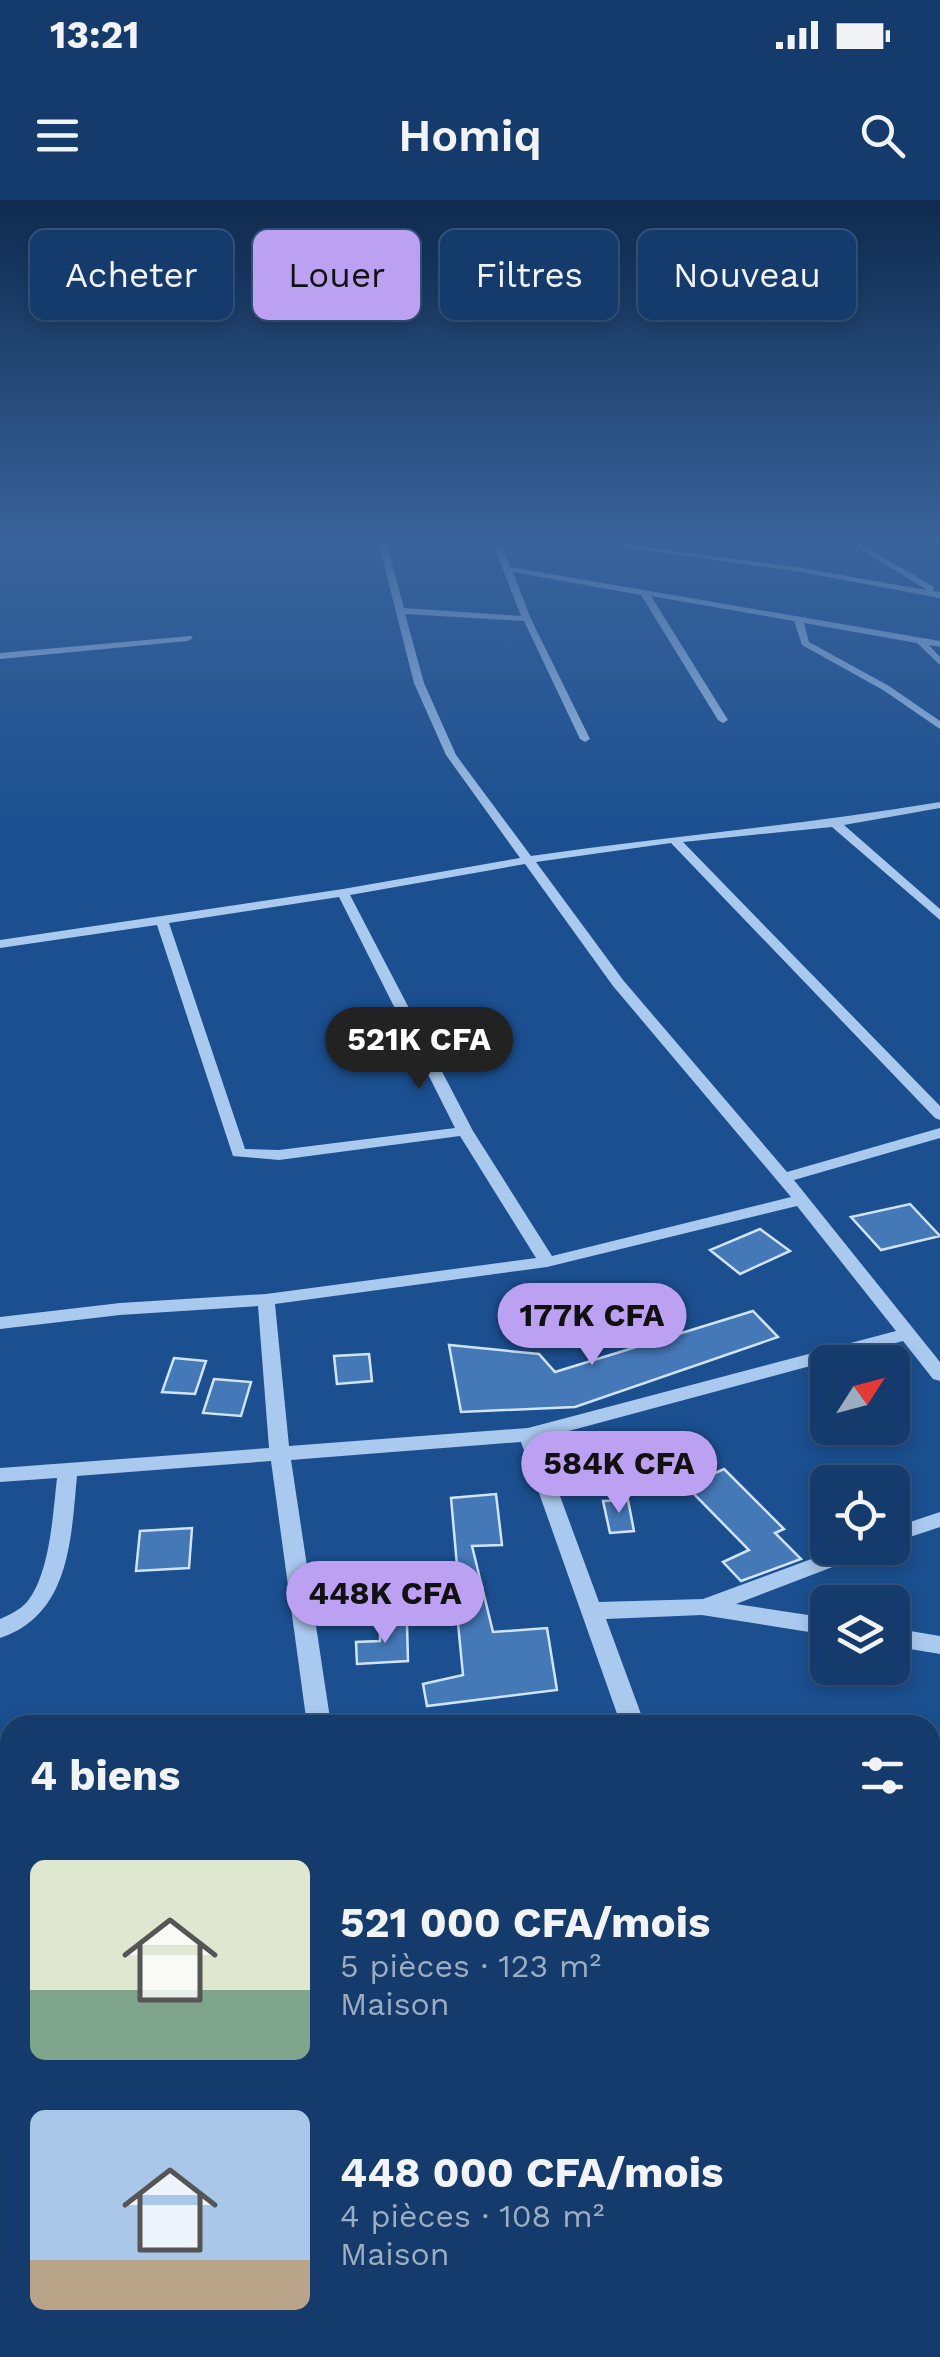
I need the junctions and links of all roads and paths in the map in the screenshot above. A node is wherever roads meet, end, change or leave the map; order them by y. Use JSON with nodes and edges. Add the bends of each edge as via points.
{"nodes":[{"id":1,"x":150,"y":642,"type":"edge"},
{"id":2,"x":409,"y":642,"type":"edge"},
{"id":3,"x":538,"y":642,"type":"edge"},
{"id":4,"x":675,"y":642,"type":"edge"},
{"id":5,"x":804,"y":642,"type":"edge"},
{"id":6,"x":922,"y":642,"type":"edge"},
{"id":7,"x":0,"y":656,"type":"edge"},
{"id":8,"x":940,"y":662,"type":"edge"},
{"id":9,"x":723,"y":720,"type":"dead end"},
{"id":10,"x":940,"y":726,"type":"edge"},
{"id":11,"x":585,"y":739,"type":"dead end"},
{"id":12,"x":940,"y":805,"type":"edge"},
{"id":13,"x":835,"y":823,"type":"junction"},
{"id":14,"x":674,"y":840,"type":"junction"},
{"id":15,"x":528,"y":860,"type":"junction"},
{"id":16,"x":344,"y":893,"type":"junction"},
{"id":17,"x":940,"y":916,"type":"edge"},
{"id":18,"x":162,"y":920,"type":"junction"},
{"id":19,"x":0,"y":944,"type":"edge"},
{"id":20,"x":940,"y":1115,"type":"edge"},
{"id":21,"x":464,"y":1131,"type":"junction"},
{"id":22,"x":940,"y":1133,"type":"edge"},
{"id":23,"x":784,"y":1178,"type":"junction"},
{"id":24,"x":800,"y":1200,"type":"junction"},
{"id":25,"x":546,"y":1262,"type":"junction"},
{"id":26,"x":266,"y":1300,"type":"junction"},
{"id":27,"x":0,"y":1324,"type":"edge"},
{"id":28,"x":907,"y":1334,"type":"junction"},
{"id":29,"x":940,"y":1375,"type":"edge"},
{"id":30,"x":528,"y":1435,"type":"junction"},
{"id":31,"x":280,"y":1455,"type":"junction"},
{"id":32,"x":68,"y":1469,"type":"junction"},
{"id":33,"x":0,"y":1475,"type":"edge"},
{"id":34,"x":940,"y":1518,"type":"edge"},
{"id":35,"x":910,"y":1529,"type":"edge"},
{"id":36,"x":816,"y":1565,"type":"edge"},
{"id":37,"x":702,"y":1607,"type":"junction"},
{"id":38,"x":590,"y":1610,"type":"junction"},
{"id":39,"x":810,"y":1624,"type":"edge"},
{"id":40,"x":0,"y":1629,"type":"edge"},
{"id":41,"x":910,"y":1640,"type":"edge"},
{"id":42,"x":940,"y":1645,"type":"edge"},
{"id":43,"x":319,"y":1715,"type":"edge"},
{"id":44,"x":628,"y":1715,"type":"edge"}],
"edges":[{"from":1,"to":7,"type":"street"},
{"from":2,"to":15,"type":"street","via":[[451,755]]},
{"from":3,"to":11,"type":"street"},
{"from":4,"to":9,"type":"street"},
{"from":5,"to":10,"type":"street"},
{"from":6,"to":8,"type":"street"},
{"from":12,"to":13,"type":"street"},
{"from":13,"to":14,"type":"street"},
{"from":13,"to":17,"type":"street"},
{"from":14,"to":15,"type":"street"},
{"from":14,"to":20,"type":"street"},
{"from":15,"to":16,"type":"street"},
{"from":15,"to":23,"type":"street","via":[[618,982]]},
{"from":16,"to":18,"type":"street"},
{"from":16,"to":21,"type":"street"},
{"from":18,"to":19,"type":"street"},
{"from":18,"to":21,"type":"street","via":[[239,1154],[279,1155]]},
{"from":21,"to":25,"type":"street"},
{"from":22,"to":23,"type":"street"},
{"from":23,"to":24,"type":"street"},
{"from":24,"to":25,"type":"street"},
{"from":24,"to":28,"type":"street"},
{"from":25,"to":26,"type":"street"},
{"from":26,"to":27,"type":"street"},
{"from":26,"to":31,"type":"street"},
{"from":28,"to":29,"type":"street"},
{"from":28,"to":30,"type":"street"},
{"from":30,"to":31,"type":"street"},
{"from":30,"to":38,"type":"street"},
{"from":31,"to":32,"type":"street"},
{"from":31,"to":43,"type":"street"},
{"from":32,"to":33,"type":"street"},
{"from":32,"to":40,"type":"street","via":[[60,1542],[41,1594],[33,1609]]},
{"from":34,"to":35,"type":"street"},
{"from":36,"to":37,"type":"street"},
{"from":37,"to":38,"type":"street"},
{"from":37,"to":39,"type":"street"},
{"from":38,"to":44,"type":"street"},
{"from":41,"to":42,"type":"street"}]}
